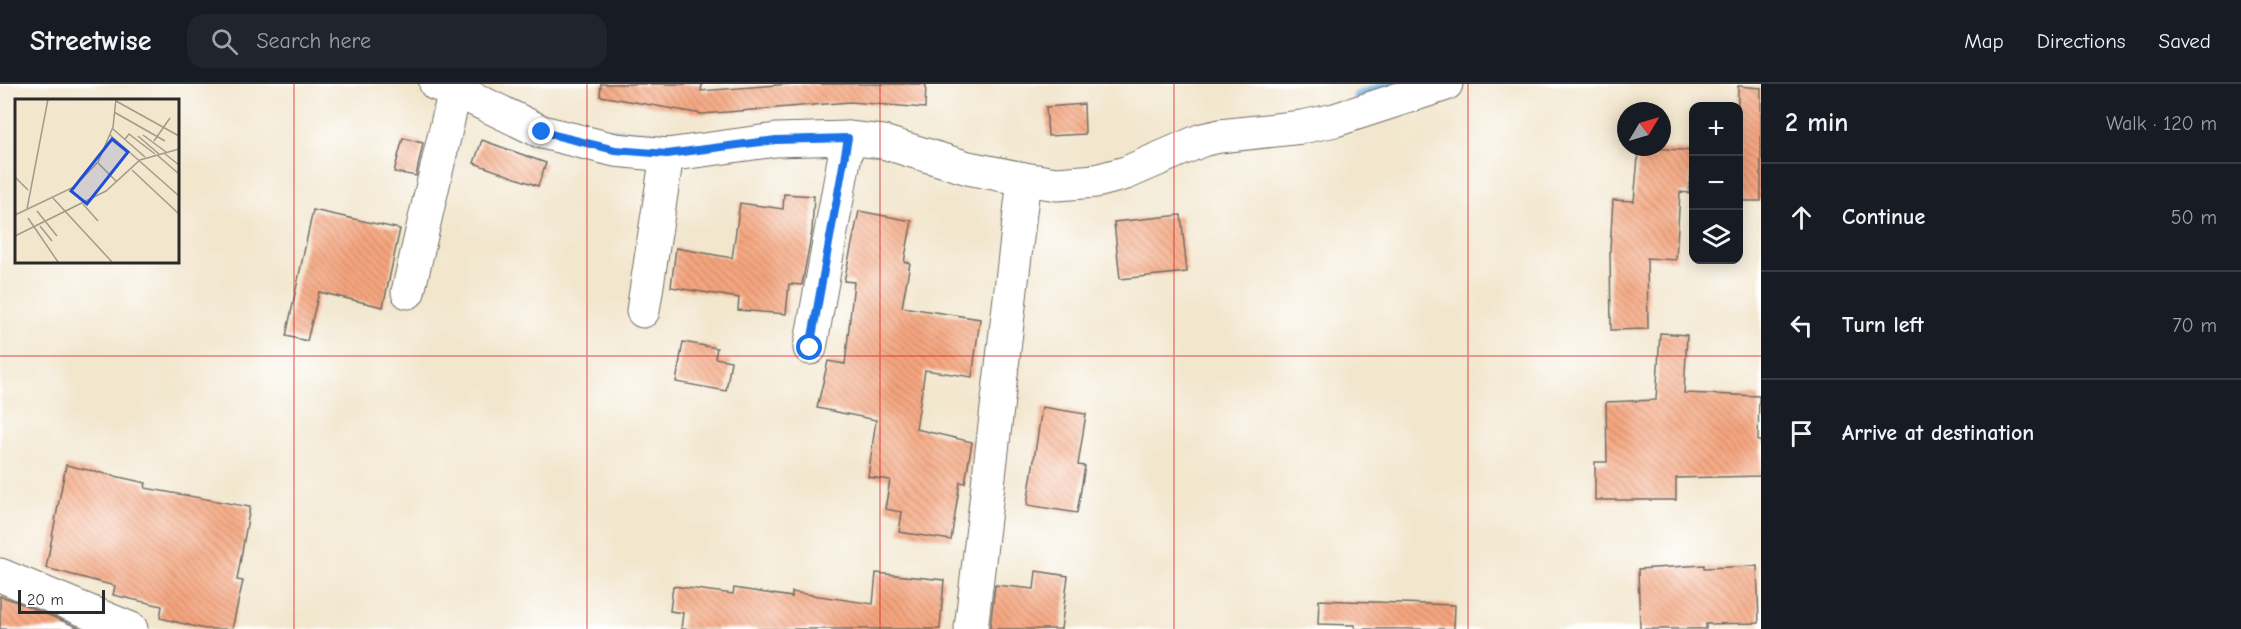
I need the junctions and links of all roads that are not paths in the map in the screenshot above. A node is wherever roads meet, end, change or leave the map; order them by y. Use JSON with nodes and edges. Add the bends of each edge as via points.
{"nodes":[{"id":1,"x":1446,"y":84,"type":"edge"},
{"id":2,"x":445,"y":87,"type":"edge"},
{"id":3,"x":848,"y":138,"type":"junction"},
{"id":4,"x":667,"y":154,"type":"junction"},
{"id":5,"x":1024,"y":179,"type":"junction"},
{"id":6,"x":408,"y":292,"type":"dead end"},
{"id":7,"x":643,"y":311,"type":"dead end"},
{"id":8,"x":810,"y":348,"type":"dead end"},
{"id":9,"x":0,"y":575,"type":"edge"},
{"id":10,"x":132,"y":629,"type":"edge"},
{"id":11,"x":971,"y":629,"type":"edge"}],
"edges":[{"from":1,"to":5,"type":"street","via":[[1335,120],[1202,140],[1126,173],[1096,181],[1057,183]]},
{"from":2,"to":4,"type":"street","via":[[542,132],[615,150]]},
{"from":2,"to":6,"type":"street"},
{"from":3,"to":4,"type":"street","via":[[776,140]]},
{"from":3,"to":5,"type":"street","via":[[883,142],[968,168]]},
{"from":3,"to":8,"type":"street"},
{"from":4,"to":7,"type":"street"},
{"from":5,"to":11,"type":"street"},
{"from":9,"to":10,"type":"street"}]}
